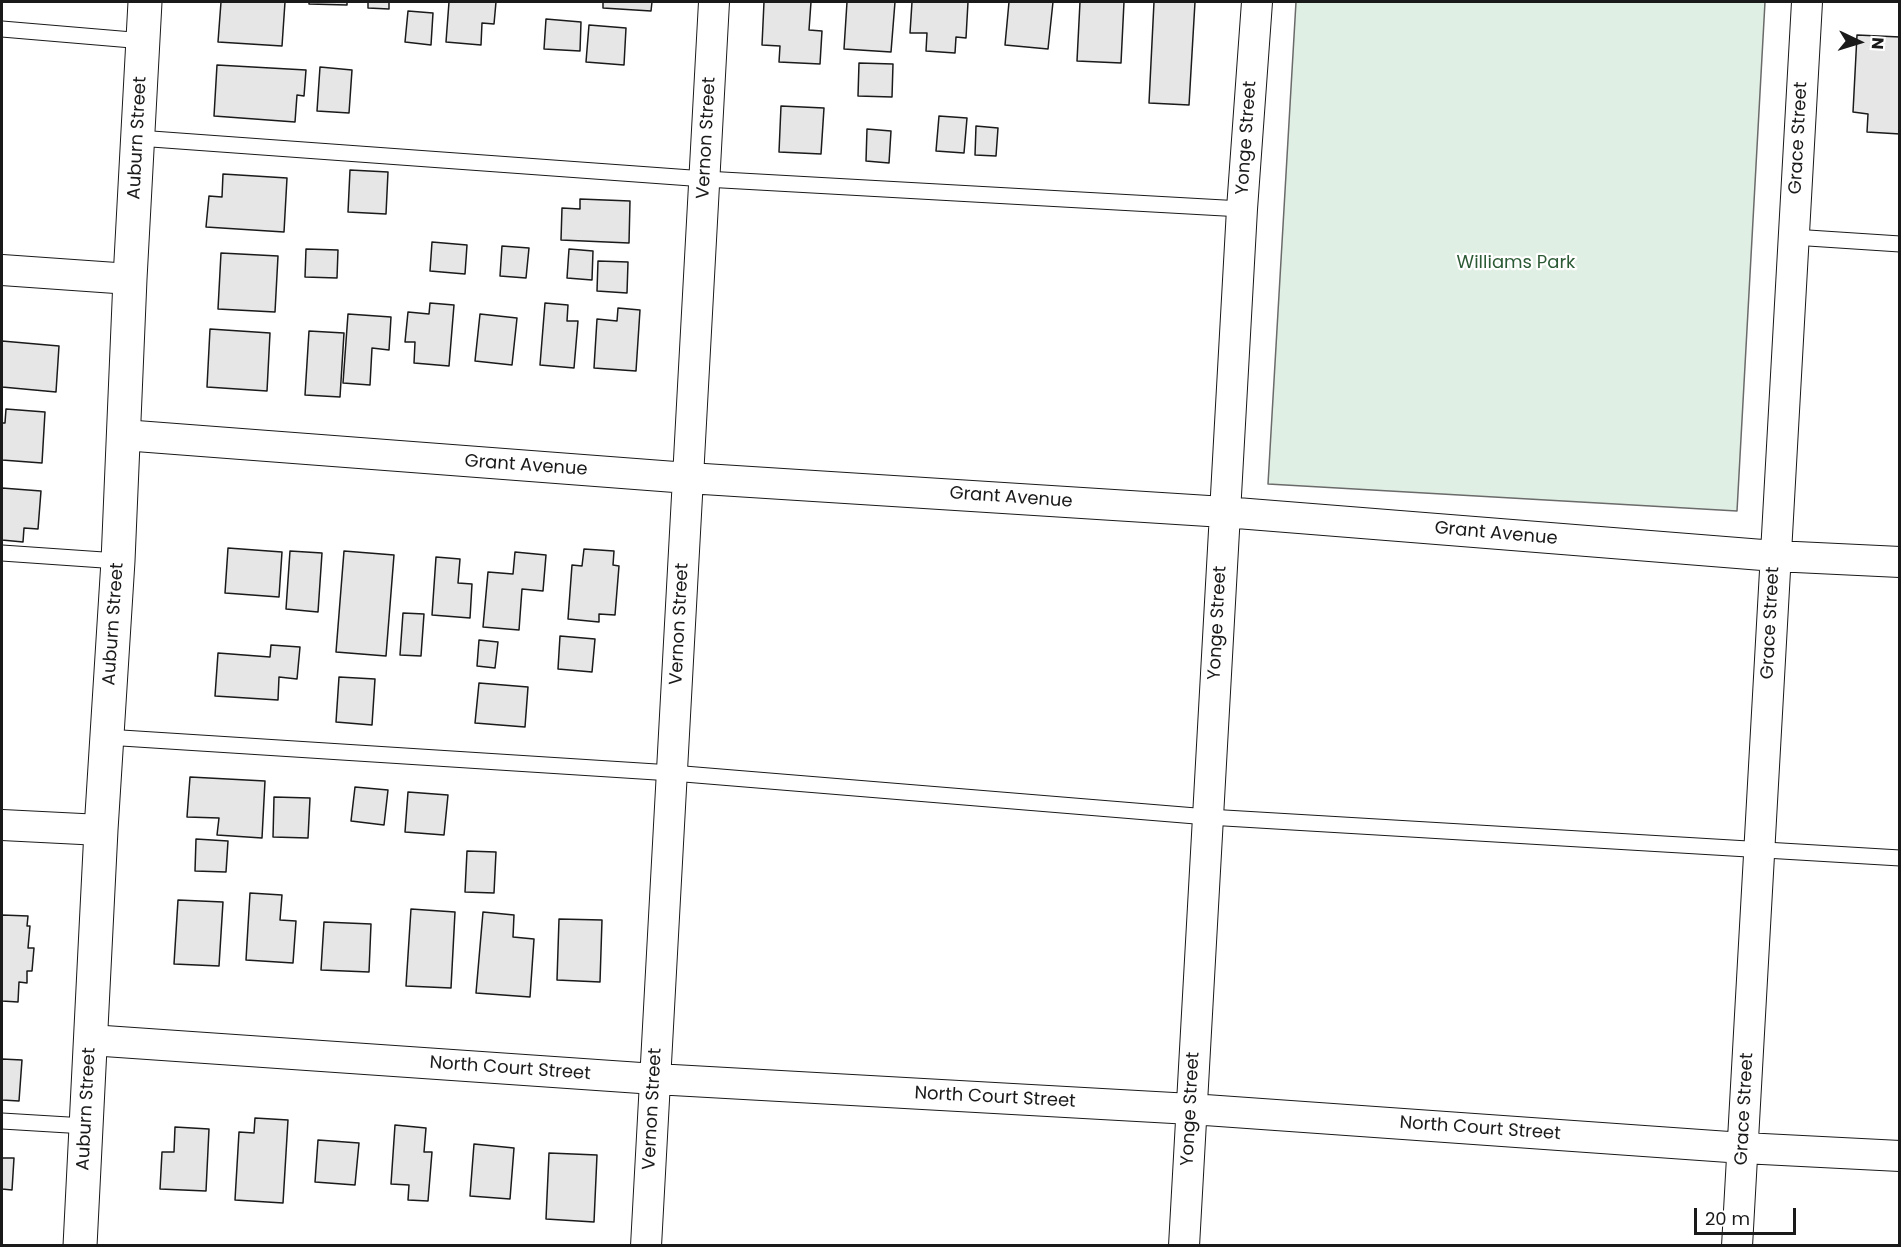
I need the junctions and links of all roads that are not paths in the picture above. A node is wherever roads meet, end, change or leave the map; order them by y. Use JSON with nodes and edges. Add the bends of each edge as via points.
{"nodes":[{"id":1,"x":145,"y":2,"type":"edge"},
{"id":2,"x":714,"y":2,"type":"edge"},
{"id":3,"x":1257,"y":2,"type":"edge"},
{"id":4,"x":1807,"y":2,"type":"edge"},
{"id":5,"x":2,"y":29,"type":"edge"},
{"id":6,"x":144,"y":41,"type":"junction"},
{"id":7,"x":138,"y":138,"type":"junction"},
{"id":8,"x":705,"y":179,"type":"junction"},
{"id":9,"x":1242,"y":209,"type":"junction"},
{"id":10,"x":1793,"y":237,"type":"junction"},
{"id":11,"x":1899,"y":244,"type":"edge"},
{"id":12,"x":2,"y":270,"type":"edge"},
{"id":13,"x":130,"y":279,"type":"junction"},
{"id":14,"x":123,"y":435,"type":"junction"},
{"id":15,"x":688,"y":478,"type":"junction"},
{"id":16,"x":1224,"y":512,"type":"junction"},
{"id":17,"x":2,"y":553,"type":"edge"},
{"id":18,"x":1775,"y":556,"type":"junction"},
{"id":19,"x":118,"y":561,"type":"junction"},
{"id":20,"x":1899,"y":562,"type":"edge"},
{"id":21,"x":106,"y":737,"type":"junction"},
{"id":22,"x":672,"y":773,"type":"junction"},
{"id":23,"x":1208,"y":817,"type":"junction"},
{"id":24,"x":2,"y":825,"type":"edge"},
{"id":25,"x":101,"y":830,"type":"junction"},
{"id":26,"x":1759,"y":849,"type":"junction"},
{"id":27,"x":1899,"y":858,"type":"edge"},
{"id":28,"x":90,"y":1040,"type":"junction"},
{"id":29,"x":655,"y":1079,"type":"junction"},
{"id":30,"x":1191,"y":1109,"type":"junction"},
{"id":31,"x":2,"y":1121,"type":"edge"},
{"id":32,"x":86,"y":1126,"type":"junction"},
{"id":33,"x":1743,"y":1148,"type":"junction"},
{"id":34,"x":1899,"y":1156,"type":"edge"},
{"id":35,"x":80,"y":1245,"type":"edge"},
{"id":36,"x":646,"y":1245,"type":"edge"},
{"id":37,"x":1184,"y":1245,"type":"edge"},
{"id":38,"x":1737,"y":1245,"type":"edge"}],
"edges":[{"from":1,"to":6,"type":"main road","name":"Auburn Street"},
{"from":2,"to":8,"type":"street","name":"Vernon Street"},
{"from":3,"to":9,"type":"street","name":"Yonge Street"},
{"from":4,"to":10,"type":"street","name":"Grace Street"},
{"from":5,"to":6,"type":"lane"},
{"from":6,"to":7,"type":"main road","name":"Auburn Street"},
{"from":7,"to":8,"type":"lane"},
{"from":7,"to":13,"type":"main road","name":"Auburn Street"},
{"from":8,"to":9,"type":"lane"},
{"from":8,"to":15,"type":"street","name":"Vernon Street"},
{"from":9,"to":16,"type":"street","name":"Yonge Street"},
{"from":10,"to":11,"type":"lane"},
{"from":10,"to":18,"type":"street","name":"Grace Street"},
{"from":12,"to":13,"type":"street"},
{"from":13,"to":14,"type":"main road","name":"Auburn Street"},
{"from":14,"to":15,"type":"street","name":"Grant Avenue"},
{"from":14,"to":19,"type":"main road","name":"Auburn Street"},
{"from":15,"to":16,"type":"street","name":"Grant Avenue"},
{"from":15,"to":22,"type":"street","name":"Vernon Street"},
{"from":16,"to":18,"type":"street","name":"Grant Avenue"},
{"from":16,"to":23,"type":"street","name":"Yonge Street"},
{"from":17,"to":19,"type":"lane"},
{"from":18,"to":20,"type":"street","name":"Grant Avenue"},
{"from":18,"to":26,"type":"street","name":"Grace Street"},
{"from":19,"to":21,"type":"main road","name":"Auburn Street"},
{"from":21,"to":22,"type":"lane"},
{"from":21,"to":25,"type":"main road","name":"Auburn Street"},
{"from":22,"to":23,"type":"lane"},
{"from":22,"to":29,"type":"street","name":"Vernon Street"},
{"from":23,"to":26,"type":"lane"},
{"from":23,"to":30,"type":"street","name":"Yonge Street"},
{"from":24,"to":25,"type":"street"},
{"from":25,"to":28,"type":"main road","name":"Auburn Street"},
{"from":26,"to":27,"type":"lane"},
{"from":26,"to":33,"type":"street","name":"Grace Street"},
{"from":28,"to":29,"type":"street","name":"North Court Street"},
{"from":28,"to":32,"type":"main road","name":"Auburn Street"},
{"from":29,"to":30,"type":"street","name":"North Court Street"},
{"from":29,"to":36,"type":"street","name":"Vernon Street"},
{"from":30,"to":33,"type":"street","name":"North Court Street"},
{"from":30,"to":37,"type":"street","name":"Yonge Street"},
{"from":31,"to":32,"type":"lane"},
{"from":32,"to":35,"type":"main road","name":"Auburn Street"},
{"from":33,"to":34,"type":"street","name":"North Court Street"},
{"from":33,"to":38,"type":"street","name":"Grace Street"}]}
